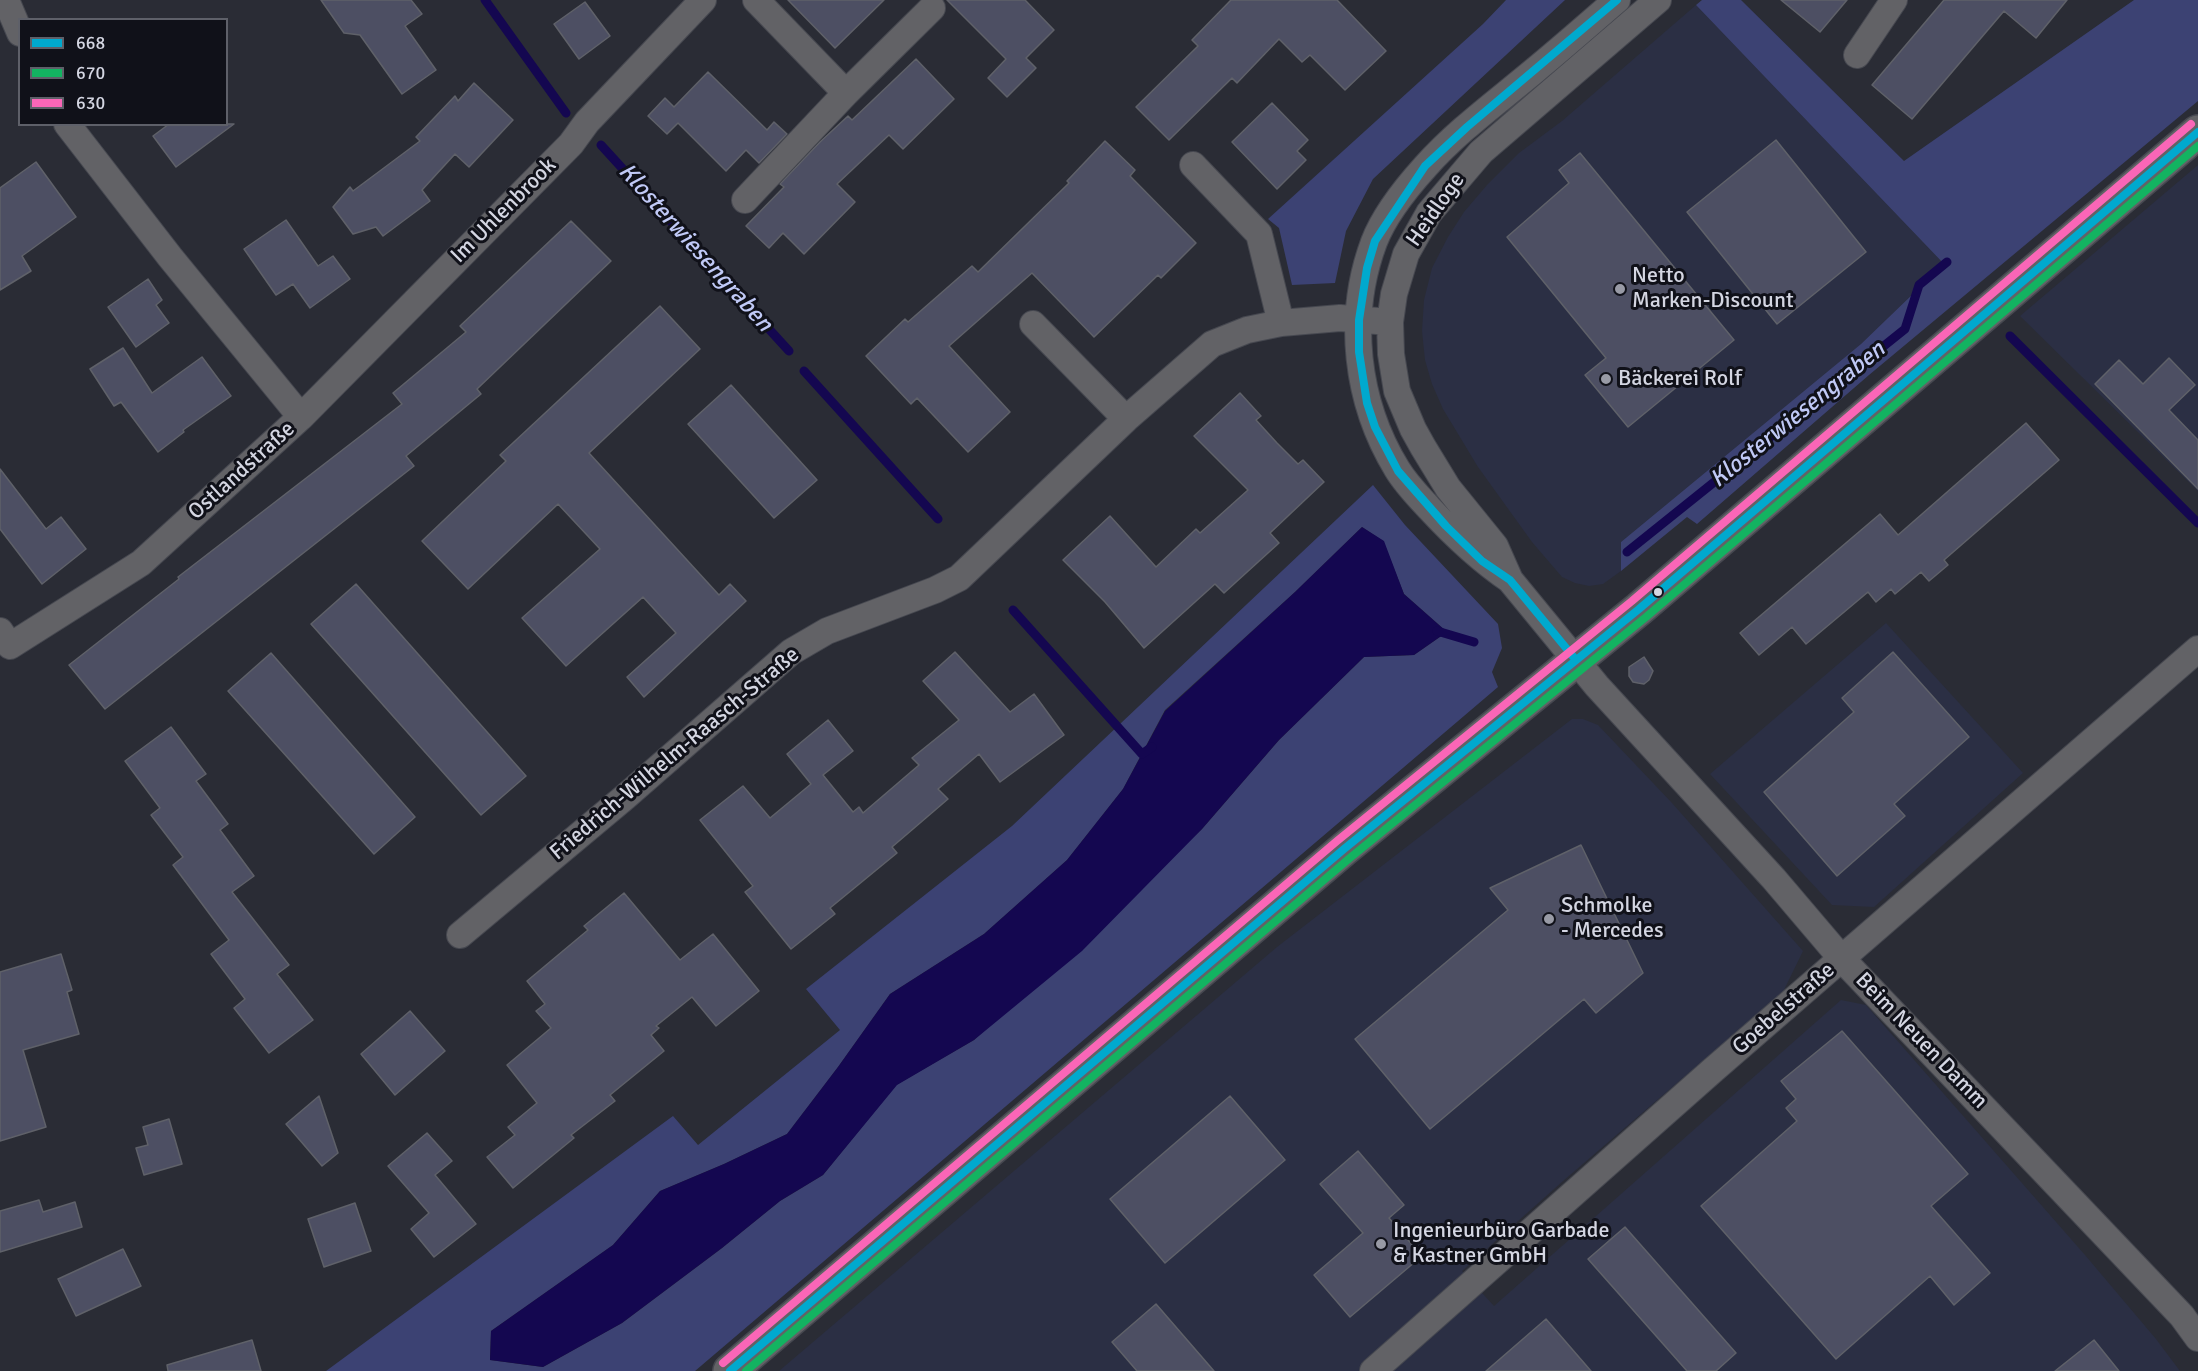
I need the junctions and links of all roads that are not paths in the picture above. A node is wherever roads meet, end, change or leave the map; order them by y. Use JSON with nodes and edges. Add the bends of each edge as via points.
{"nodes":[{"id":1,"x":6,"y":0,"type":"edge"},
{"id":2,"x":703,"y":0,"type":"edge"},
{"id":3,"x":756,"y":0,"type":"edge"},
{"id":4,"x":1617,"y":0,"type":"edge"},
{"id":5,"x":1658,"y":0,"type":"edge"},
{"id":6,"x":1894,"y":0,"type":"edge"},
{"id":7,"x":932,"y":8,"type":"dead end"},
{"id":8,"x":18,"y":28,"type":"edge"},
{"id":9,"x":1857,"y":55,"type":"dead end"},
{"id":10,"x":846,"y":93,"type":"junction"},
{"id":11,"x":69,"y":126,"type":"edge"},
{"id":12,"x":2198,"y":132,"type":"edge"},
{"id":13,"x":1193,"y":165,"type":"dead end"},
{"id":14,"x":745,"y":200,"type":"dead end"},
{"id":15,"x":1359,"y":320,"type":"junction"},
{"id":16,"x":1390,"y":322,"type":"junction"},
{"id":17,"x":1281,"y":323,"type":"junction"},
{"id":18,"x":1033,"y":324,"type":"dead end"},
{"id":19,"x":301,"y":417,"type":"junction"},
{"id":20,"x":1126,"y":419,"type":"junction"},
{"id":21,"x":1510,"y":580,"type":"junction"},
{"id":22,"x":0,"y":631,"type":"edge"},
{"id":23,"x":2198,"y":649,"type":"edge"},
{"id":24,"x":1576,"y":660,"type":"junction"},
{"id":25,"x":460,"y":935,"type":"dead end"},
{"id":26,"x":1842,"y":959,"type":"junction"},
{"id":27,"x":2198,"y":1338,"type":"edge"},
{"id":28,"x":730,"y":1371,"type":"edge"},
{"id":29,"x":1373,"y":1371,"type":"edge"}],
"edges":[{"from":1,"to":8,"type":"street"},
{"from":2,"to":19,"type":"street","name":"Im Uhlenbrook","via":[[587,122],[571,144]]},
{"from":3,"to":10,"type":"street"},
{"from":4,"to":15,"type":"street","name":"Heidloge","via":[[1467,127],[1419,175],[1375,241]]},
{"from":5,"to":16,"type":"street","name":"Heidloge","via":[[1481,152],[1443,194],[1406,254]]},
{"from":6,"to":9,"type":"street"},
{"from":7,"to":10,"type":"street"},
{"from":10,"to":14,"type":"street"},
{"from":11,"to":19,"type":"street","name":"Ostlandstraße"},
{"from":12,"to":24,"type":"street"},
{"from":13,"to":17,"type":"street","via":[[1259,234]]},
{"from":15,"to":16,"type":"street","name":"Friedrich-Wilhelm-Raasch-Straße"},
{"from":15,"to":17,"type":"street","name":"Friedrich-Wilhelm-Raasch-Straße"},
{"from":15,"to":21,"type":"street","name":"Heidloge","via":[[1359,352],[1367,403],[1375,428],[1398,471],[1474,554]]},
{"from":16,"to":21,"type":"street","name":"Heidloge","via":[[1397,391],[1413,429],[1448,488],[1495,546]]},
{"from":17,"to":20,"type":"street","name":"Friedrich-Wilhelm-Raasch-Straße","via":[[1247,330],[1212,344]]},
{"from":18,"to":20,"type":"street"},
{"from":19,"to":22,"type":"street","name":"Ostlandstraße","via":[[141,564],[10,646]]},
{"from":20,"to":25,"type":"street","name":"Friedrich-Wilhelm-Raasch-Straße","via":[[958,578],[827,631],[791,652]]},
{"from":21,"to":24,"type":"street","name":"Heidloge"},
{"from":23,"to":26,"type":"street","name":"Goebelstraße"},
{"from":24,"to":26,"type":"street","name":"Beim Neuen Damm"},
{"from":24,"to":28,"type":"street","via":[[1344,849]]},
{"from":26,"to":27,"type":"street","name":"Beim Neuen Damm","via":[[2182,1316]]},
{"from":26,"to":29,"type":"street","name":"Goebelstraße"}]}
